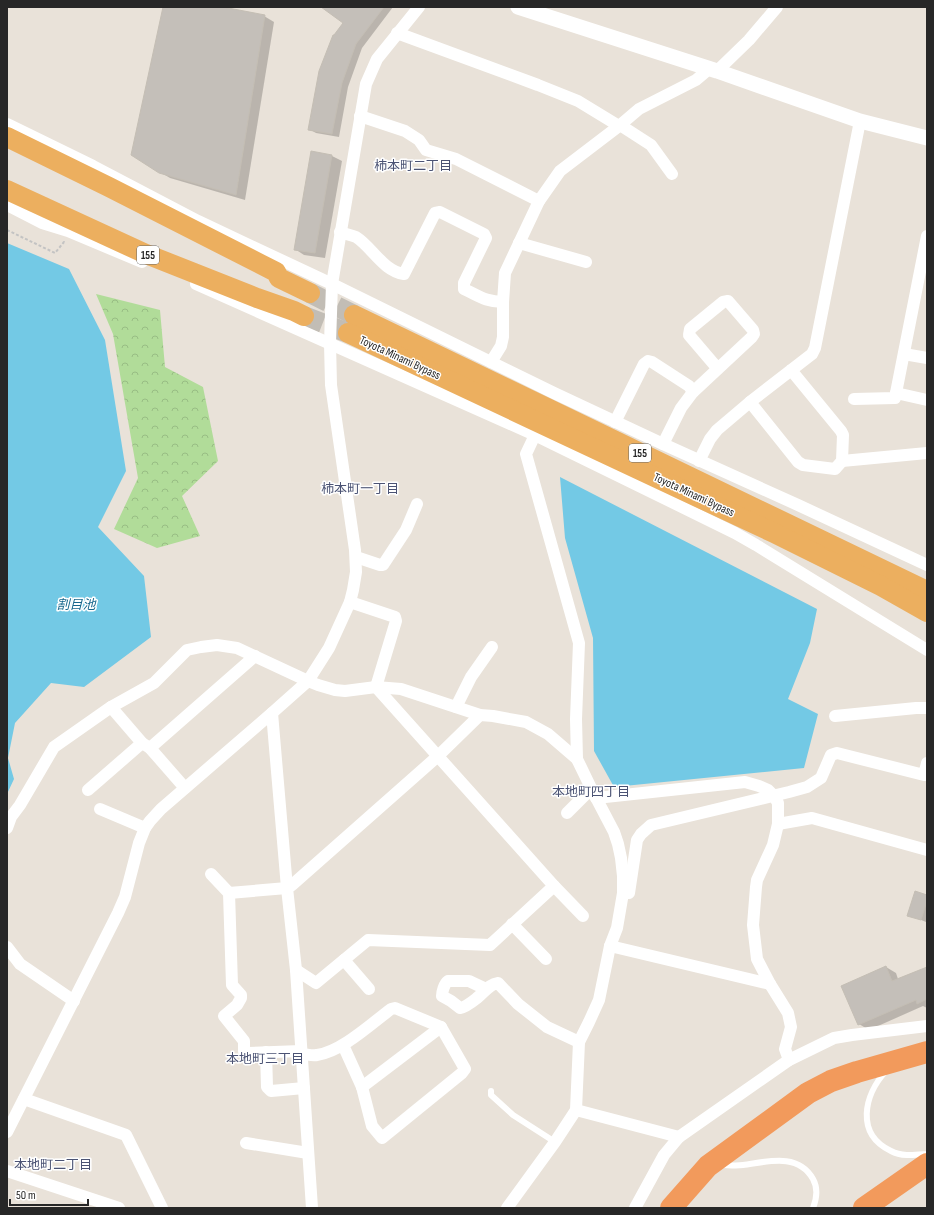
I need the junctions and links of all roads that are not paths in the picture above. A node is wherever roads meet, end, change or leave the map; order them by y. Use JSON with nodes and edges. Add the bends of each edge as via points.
{"nodes":[{"id":1,"x":419,"y":7,"type":"edge"},
{"id":2,"x":518,"y":7,"type":"edge"},
{"id":3,"x":777,"y":7,"type":"edge"},
{"id":4,"x":396,"y":34,"type":"junction"},
{"id":5,"x":713,"y":70,"type":"junction"},
{"id":6,"x":360,"y":116,"type":"junction"},
{"id":7,"x":860,"y":121,"type":"junction"},
{"id":8,"x":7,"y":124,"type":"edge"},
{"id":9,"x":620,"y":126,"type":"junction"},
{"id":10,"x":7,"y":136,"type":"edge"},
{"id":11,"x":927,"y":138,"type":"edge"},
{"id":12,"x":672,"y":174,"type":"dead end"},
{"id":13,"x":7,"y":190,"type":"edge"},
{"id":14,"x":539,"y":201,"type":"junction"},
{"id":15,"x":7,"y":205,"type":"edge"},
{"id":16,"x":340,"y":232,"type":"junction"},
{"id":17,"x":927,"y":236,"type":"edge"},
{"id":18,"x":519,"y":243,"type":"junction"},
{"id":19,"x":586,"y":262,"type":"dead end"},
{"id":20,"x":332,"y":284,"type":"junction"},
{"id":21,"x":310,"y":293,"type":"tunnel mouth"},
{"id":22,"x":503,"y":302,"type":"junction"},
{"id":23,"x":299,"y":313,"type":"tunnel mouth"},
{"id":24,"x":330,"y":343,"type":"junction"},
{"id":25,"x":904,"y":354,"type":"junction"},
{"id":26,"x":927,"y":358,"type":"edge"},
{"id":27,"x":490,"y":362,"type":"junction"},
{"id":28,"x":718,"y":369,"type":"junction"},
{"id":29,"x":791,"y":370,"type":"junction"},
{"id":30,"x":693,"y":392,"type":"junction"},
{"id":31,"x":896,"y":393,"type":"junction"},
{"id":32,"x":854,"y":399,"type":"dead end"},
{"id":33,"x":927,"y":400,"type":"edge"},
{"id":34,"x":750,"y":402,"type":"junction"},
{"id":35,"x":615,"y":422,"type":"junction"},
{"id":36,"x":535,"y":435,"type":"junction"},
{"id":37,"x":663,"y":444,"type":"junction"},
{"id":38,"x":927,"y":454,"type":"edge"},
{"id":39,"x":699,"y":460,"type":"junction"},
{"id":40,"x":842,"y":461,"type":"junction"},
{"id":41,"x":417,"y":504,"type":"dead end"},
{"id":42,"x":356,"y":557,"type":"junction"},
{"id":43,"x":927,"y":565,"type":"edge"},
{"id":44,"x":881,"y":586,"type":"junction"},
{"id":45,"x":927,"y":591,"type":"edge"},
{"id":46,"x":350,"y":602,"type":"junction"},
{"id":47,"x":927,"y":612,"type":"edge"},
{"id":48,"x":927,"y":621,"type":"edge"},
{"id":49,"x":492,"y":647,"type":"dead end"},
{"id":50,"x":927,"y":650,"type":"edge"},
{"id":51,"x":254,"y":656,"type":"junction"},
{"id":52,"x":308,"y":681,"type":"junction"},
{"id":53,"x":376,"y":686,"type":"junction"},
{"id":54,"x":111,"y":707,"type":"junction"},
{"id":55,"x":456,"y":707,"type":"junction"},
{"id":56,"x":927,"y":708,"type":"edge"},
{"id":57,"x":272,"y":713,"type":"junction"},
{"id":58,"x":480,"y":715,"type":"junction"},
{"id":59,"x":835,"y":716,"type":"dead end"},
{"id":60,"x":146,"y":745,"type":"junction"},
{"id":61,"x":438,"y":756,"type":"junction"},
{"id":62,"x":577,"y":759,"type":"junction"},
{"id":63,"x":927,"y":763,"type":"edge"},
{"id":64,"x":926,"y":776,"type":"edge"},
{"id":65,"x":185,"y":788,"type":"junction"},
{"id":66,"x":88,"y":790,"type":"dead end"},
{"id":67,"x":594,"y":794,"type":"junction"},
{"id":68,"x":774,"y":796,"type":"junction"},
{"id":69,"x":100,"y":809,"type":"dead end"},
{"id":70,"x":567,"y":813,"type":"dead end"},
{"id":71,"x":778,"y":824,"type":"junction"},
{"id":72,"x":7,"y":828,"type":"edge"},
{"id":73,"x":145,"y":828,"type":"junction"},
{"id":74,"x":927,"y":850,"type":"edge"},
{"id":75,"x":211,"y":874,"type":"dead end"},
{"id":76,"x":554,"y":886,"type":"junction"},
{"id":77,"x":287,"y":888,"type":"junction"},
{"id":78,"x":229,"y":893,"type":"junction"},
{"id":79,"x":583,"y":916,"type":"dead end"},
{"id":80,"x":620,"y":916,"type":"junction"},
{"id":81,"x":512,"y":924,"type":"junction"},
{"id":82,"x":610,"y":946,"type":"junction"},
{"id":83,"x":7,"y":947,"type":"edge"},
{"id":84,"x":546,"y":959,"type":"dead end"},
{"id":85,"x":344,"y":960,"type":"junction"},
{"id":86,"x":296,"y":970,"type":"junction"},
{"id":87,"x":770,"y":984,"type":"junction"},
{"id":88,"x":369,"y":989,"type":"dead end"},
{"id":89,"x":486,"y":989,"type":"dead end"},
{"id":90,"x":74,"y":1001,"type":"junction"},
{"id":91,"x":927,"y":1026,"type":"edge"},
{"id":92,"x":441,"y":1027,"type":"junction"},
{"id":93,"x":579,"y":1042,"type":"junction"},
{"id":94,"x":343,"y":1045,"type":"junction"},
{"id":95,"x":266,"y":1052,"type":"junction"},
{"id":96,"x":301,"y":1052,"type":"junction"},
{"id":97,"x":927,"y":1052,"type":"edge"},
{"id":98,"x":789,"y":1060,"type":"junction"},
{"id":99,"x":895,"y":1061,"type":"junction"},
{"id":100,"x":362,"y":1087,"type":"junction"},
{"id":101,"x":304,"y":1088,"type":"junction"},
{"id":102,"x":491,"y":1092,"type":"dead end"},
{"id":103,"x":24,"y":1099,"type":"junction"},
{"id":104,"x":576,"y":1110,"type":"junction"},
{"id":105,"x":7,"y":1132,"type":"edge"},
{"id":106,"x":679,"y":1137,"type":"junction"},
{"id":107,"x":556,"y":1142,"type":"junction"},
{"id":108,"x":246,"y":1143,"type":"dead end"},
{"id":109,"x":308,"y":1153,"type":"junction"},
{"id":110,"x":927,"y":1154,"type":"edge"},
{"id":111,"x":927,"y":1164,"type":"edge"},
{"id":112,"x":708,"y":1166,"type":"junction"},
{"id":113,"x":7,"y":1171,"type":"edge"},
{"id":114,"x":119,"y":1208,"type":"edge"},
{"id":115,"x":162,"y":1208,"type":"edge"},
{"id":116,"x":312,"y":1208,"type":"edge"},
{"id":117,"x":507,"y":1208,"type":"edge"},
{"id":118,"x":635,"y":1208,"type":"edge"},
{"id":119,"x":671,"y":1208,"type":"edge"},
{"id":120,"x":813,"y":1208,"type":"edge"},
{"id":121,"x":864,"y":1208,"type":"edge"}],
"edges":[{"from":1,"to":4,"type":"street"},
{"from":2,"to":5,"type":"street"},
{"from":3,"to":5,"type":"street","via":[[749,40]]},
{"from":4,"to":6,"type":"street","via":[[377,59],[366,84]]},
{"from":4,"to":9,"type":"street","via":[[578,101]]},
{"from":5,"to":7,"type":"street"},
{"from":5,"to":9,"type":"street","via":[[639,109]]},
{"from":6,"to":14,"type":"street","via":[[405,131],[419,140],[426,150],[456,159]]},
{"from":6,"to":16,"type":"street"},
{"from":7,"to":11,"type":"street"},
{"from":7,"to":29,"type":"street","via":[[815,348],[812,354]]},
{"from":8,"to":20,"type":"street","via":[[198,221]]},
{"from":9,"to":12,"type":"street","via":[[651,145]]},
{"from":9,"to":14,"type":"street","via":[[560,171]]},
{"from":10,"to":21,"type":"highway","via":[[276,272],[279,278]]},
{"from":13,"to":23,"type":"highway","number":"155","via":[[146,254]]},
{"from":14,"to":18,"type":"street"},
{"from":15,"to":24,"type":"street","via":[[42,223],[186,279]]},
{"from":16,"to":20,"type":"street"},
{"from":16,"to":22,"type":"street","via":[[357,238],[384,264],[404,274],[435,213],[440,212],[484,234],[486,238],[464,283],[464,289],[486,300]]},
{"from":17,"to":25,"type":"street"},
{"from":18,"to":19,"type":"street"},
{"from":18,"to":22,"type":"street","via":[[504,273]]},
{"from":20,"to":24,"type":"street"},
{"from":20,"to":27,"type":"street"},
{"from":22,"to":27,"type":"street","via":[[503,337],[501,346]]},
{"from":24,"to":36,"type":"street"},
{"from":24,"to":42,"type":"street","via":[[331,385]]},
{"from":25,"to":26,"type":"street"},
{"from":25,"to":31,"type":"street"},
{"from":27,"to":35,"type":"street"},
{"from":28,"to":28,"type":"street","via":[[754,334],[728,301],[723,302],[690,329],[689,333]]},
{"from":28,"to":30,"type":"street"},
{"from":29,"to":34,"type":"street"},
{"from":29,"to":40,"type":"street","via":[[841,432]]},
{"from":30,"to":35,"type":"street","via":[[689,386],[648,361],[644,364]]},
{"from":30,"to":37,"type":"street","via":[[681,408]]},
{"from":31,"to":32,"type":"street","via":[[895,398]]},
{"from":31,"to":33,"type":"street"},
{"from":34,"to":39,"type":"street","via":[[717,430]]},
{"from":34,"to":40,"type":"street","via":[[798,462],[803,465],[835,469]]},
{"from":35,"to":37,"type":"street"},
{"from":36,"to":50,"type":"street","via":[[735,533]]},
{"from":36,"to":62,"type":"street","via":[[526,454],[579,643]]},
{"from":37,"to":39,"type":"street"},
{"from":38,"to":40,"type":"street"},
{"from":39,"to":43,"type":"street"},
{"from":41,"to":42,"type":"street","via":[[406,530],[383,565]]},
{"from":42,"to":46,"type":"street"},
{"from":44,"to":45,"type":"highway","name":"Toyota Minami Bypass","number":"155","via":[[351,324]]},
{"from":44,"to":47,"type":"highway","name":"Toyota Minami Bypass","number":"155"},
{"from":44,"to":48,"type":"highway","number":"155","via":[[889,600]]},
{"from":46,"to":52,"type":"street","via":[[329,648]]},
{"from":46,"to":53,"type":"street","via":[[395,617],[396,621]]},
{"from":49,"to":55,"type":"street","via":[[471,677]]},
{"from":51,"to":52,"type":"street"},
{"from":51,"to":54,"type":"street","via":[[237,648],[217,645],[188,650],[154,683]]},
{"from":51,"to":60,"type":"street"},
{"from":52,"to":53,"type":"street","via":[[345,691]]},
{"from":52,"to":57,"type":"street"},
{"from":53,"to":55,"type":"street","via":[[401,689]]},
{"from":53,"to":61,"type":"street"},
{"from":54,"to":60,"type":"street"},
{"from":54,"to":72,"type":"street","via":[[54,747]]},
{"from":55,"to":58,"type":"street"},
{"from":56,"to":59,"type":"street"},
{"from":57,"to":65,"type":"street"},
{"from":57,"to":77,"type":"street"},
{"from":58,"to":61,"type":"street"},
{"from":58,"to":62,"type":"street","via":[[526,722],[548,734]]},
{"from":60,"to":65,"type":"street"},
{"from":60,"to":66,"type":"street"},
{"from":61,"to":76,"type":"street"},
{"from":61,"to":77,"type":"street"},
{"from":62,"to":67,"type":"street"},
{"from":63,"to":64,"type":"street"},
{"from":64,"to":68,"type":"street","via":[[837,753],[831,755],[820,778],[808,787]]},
{"from":65,"to":73,"type":"street","via":[[161,809]]},
{"from":67,"to":68,"type":"street","via":[[745,782],[768,790]]},
{"from":67,"to":70,"type":"street","via":[[584,796]]},
{"from":67,"to":80,"type":"street","via":[[614,832],[621,858],[623,893]]},
{"from":68,"to":71,"type":"street","via":[[778,803]]},
{"from":68,"to":80,"type":"street","via":[[646,828],[637,840],[626,909]]},
{"from":69,"to":73,"type":"street"},
{"from":71,"to":74,"type":"street","via":[[812,818]]},
{"from":71,"to":87,"type":"street","via":[[773,845],[757,880],[753,924],[757,959]]},
{"from":73,"to":90,"type":"street","via":[[125,897]]},
{"from":75,"to":78,"type":"street"},
{"from":76,"to":79,"type":"street"},
{"from":76,"to":81,"type":"street"},
{"from":77,"to":78,"type":"street"},
{"from":77,"to":86,"type":"street"},
{"from":78,"to":95,"type":"street","via":[[232,985],[242,998],[224,1016],[244,1041],[244,1051]]},
{"from":80,"to":82,"type":"street"},
{"from":81,"to":84,"type":"street"},
{"from":81,"to":85,"type":"street","via":[[490,945],[368,940]]},
{"from":82,"to":87,"type":"street"},
{"from":82,"to":93,"type":"street","via":[[600,1000]]},
{"from":83,"to":90,"type":"street","via":[[20,964]]},
{"from":85,"to":86,"type":"street","via":[[316,983]]},
{"from":85,"to":88,"type":"street"},
{"from":86,"to":96,"type":"street"},
{"from":87,"to":98,"type":"street","via":[[788,1013],[791,1027],[785,1049]]},
{"from":89,"to":93,"type":"street","via":[[498,983],[547,1028]]},
{"from":90,"to":103,"type":"street"},
{"from":91,"to":98,"type":"street","via":[[834,1038]]},
{"from":92,"to":94,"type":"street","via":[[395,1008],[390,1009]]},
{"from":92,"to":100,"type":"street"},
{"from":92,"to":100,"type":"street","via":[[465,1069],[382,1138],[372,1126]]},
{"from":93,"to":104,"type":"street"},
{"from":94,"to":96,"type":"street","via":[[323,1054]]},
{"from":94,"to":100,"type":"street"},
{"from":95,"to":96,"type":"street"},
{"from":95,"to":101,"type":"street","via":[[268,1087],[271,1091]]},
{"from":96,"to":101,"type":"street"},
{"from":97,"to":99,"type":"highway"},
{"from":98,"to":106,"type":"street"},
{"from":99,"to":110,"type":"lane","via":[[884,1073],[869,1099],[867,1125],[872,1136],[891,1152],[915,1156]]},
{"from":99,"to":112,"type":"highway","via":[[831,1081],[814,1090]]},
{"from":101,"to":109,"type":"street"},
{"from":102,"to":107,"type":"lane","via":[[491,1095],[512,1115]]},
{"from":103,"to":105,"type":"street"},
{"from":103,"to":115,"type":"street","via":[[126,1136]]},
{"from":104,"to":106,"type":"street"},
{"from":104,"to":107,"type":"street"},
{"from":106,"to":118,"type":"street","via":[[664,1155]]},
{"from":107,"to":117,"type":"street"},
{"from":108,"to":109,"type":"street"},
{"from":109,"to":116,"type":"street"},
{"from":111,"to":121,"type":"highway"},
{"from":112,"to":119,"type":"highway"},
{"from":112,"to":120,"type":"lane","via":[[777,1160],[790,1162],[803,1168],[816,1186],[816,1201]]},
{"from":113,"to":114,"type":"street"}]}
